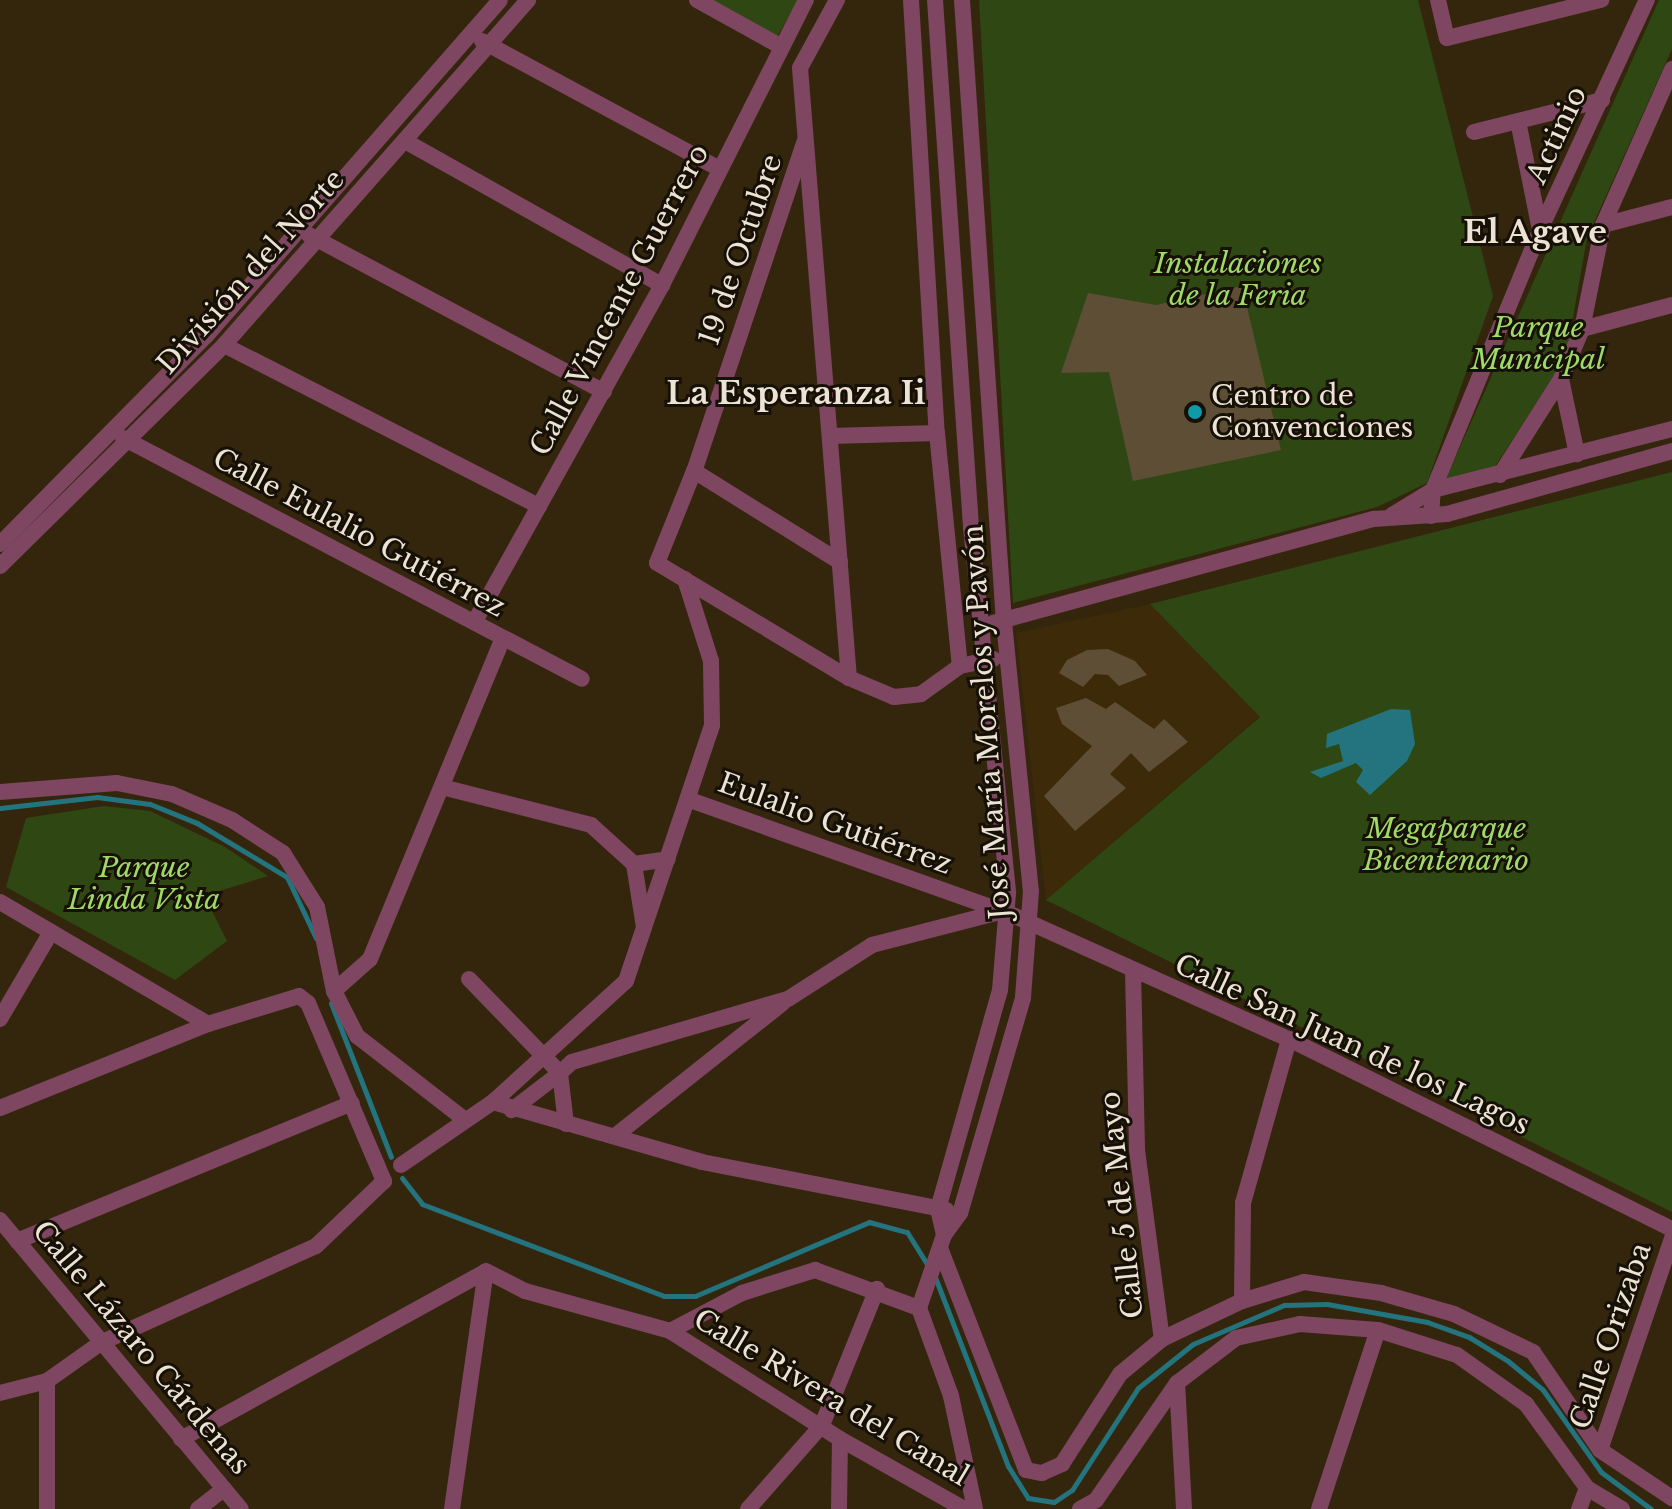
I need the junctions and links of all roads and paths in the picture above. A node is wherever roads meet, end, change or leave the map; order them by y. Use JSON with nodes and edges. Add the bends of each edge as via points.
{"nodes":[{"id":1,"x":500,"y":0,"type":"edge"},
{"id":2,"x":528,"y":0,"type":"edge"},
{"id":3,"x":697,"y":0,"type":"edge"},
{"id":4,"x":806,"y":0,"type":"edge"},
{"id":5,"x":837,"y":0,"type":"edge"},
{"id":6,"x":911,"y":0,"type":"edge"},
{"id":7,"x":935,"y":0,"type":"edge"},
{"id":8,"x":962,"y":0,"type":"edge"},
{"id":9,"x":1438,"y":0,"type":"edge"},
{"id":10,"x":1601,"y":0,"type":"edge"},
{"id":11,"x":1647,"y":0,"type":"edge"},
{"id":12,"x":470,"y":35,"type":"junction"},
{"id":13,"x":488,"y":44,"type":"junction"},
{"id":14,"x":780,"y":46,"type":"junction"},
{"id":15,"x":1672,"y":69,"type":"edge"},
{"id":16,"x":1602,"y":100,"type":"junction"},
{"id":17,"x":1672,"y":103,"type":"edge"},
{"id":18,"x":1655,"y":108,"type":"junction"},
{"id":19,"x":1518,"y":121,"type":"junction"},
{"id":20,"x":1474,"y":132,"type":"dead end"},
{"id":21,"x":405,"y":141,"type":"junction"},
{"id":22,"x":804,"y":143,"type":"junction"},
{"id":23,"x":720,"y":169,"type":"junction"},
{"id":24,"x":1672,"y":207,"type":"edge"},
{"id":25,"x":1603,"y":225,"type":"junction"},
{"id":26,"x":302,"y":230,"type":"junction"},
{"id":27,"x":1540,"y":230,"type":"junction"},
{"id":28,"x":317,"y":240,"type":"junction"},
{"id":29,"x":662,"y":285,"type":"junction"},
{"id":30,"x":1672,"y":305,"type":"edge"},
{"id":31,"x":1582,"y":329,"type":"junction"},
{"id":32,"x":224,"y":345,"type":"junction"},
{"id":33,"x":1561,"y":379,"type":"junction"},
{"id":34,"x":604,"y":392,"type":"junction"},
{"id":35,"x":1672,"y":429,"type":"edge"},
{"id":36,"x":114,"y":432,"type":"junction"},
{"id":37,"x":937,"y":433,"type":"junction"},
{"id":38,"x":830,"y":436,"type":"junction"},
{"id":39,"x":129,"y":442,"type":"junction"},
{"id":40,"x":1672,"y":451,"type":"edge"},
{"id":41,"x":1577,"y":454,"type":"junction"},
{"id":42,"x":694,"y":471,"type":"junction"},
{"id":43,"x":1500,"y":475,"type":"junction"},
{"id":44,"x":1433,"y":490,"type":"junction"},
{"id":45,"x":539,"y":506,"type":"junction"},
{"id":46,"x":1392,"y":515,"type":"junction"},
{"id":47,"x":1431,"y":516,"type":"junction"},
{"id":48,"x":0,"y":544,"type":"edge"},
{"id":49,"x":840,"y":562,"type":"junction"},
{"id":50,"x":0,"y":566,"type":"edge"},
{"id":51,"x":685,"y":579,"type":"junction"},
{"id":52,"x":475,"y":621,"type":"junction"},
{"id":53,"x":1004,"y":622,"type":"junction"},
{"id":54,"x":982,"y":625,"type":"junction"},
{"id":55,"x":503,"y":638,"type":"junction"},
{"id":56,"x":1010,"y":657,"type":"junction"},
{"id":57,"x":984,"y":660,"type":"junction"},
{"id":58,"x":960,"y":666,"type":"junction"},
{"id":59,"x":849,"y":678,"type":"junction"},
{"id":60,"x":582,"y":679,"type":"dead end"},
{"id":61,"x":442,"y":787,"type":"junction"},
{"id":62,"x":0,"y":792,"type":"edge"},
{"id":63,"x":690,"y":800,"type":"junction"},
{"id":64,"x":668,"y":859,"type":"junction"},
{"id":65,"x":634,"y":864,"type":"junction"},
{"id":66,"x":0,"y":902,"type":"edge"},
{"id":67,"x":1004,"y":912,"type":"junction"},
{"id":68,"x":1030,"y":926,"type":"junction"},
{"id":69,"x":644,"y":929,"type":"junction"},
{"id":70,"x":51,"y":932,"type":"junction"},
{"id":71,"x":1133,"y":971,"type":"junction"},
{"id":72,"x":469,"y":979,"type":"dead end"},
{"id":73,"x":334,"y":991,"type":"junction"},
{"id":74,"x":788,"y":999,"type":"junction"},
{"id":75,"x":0,"y":1019,"type":"edge"},
{"id":76,"x":208,"y":1024,"type":"junction"},
{"id":77,"x":1289,"y":1039,"type":"junction"},
{"id":78,"x":552,"y":1051,"type":"junction"},
{"id":79,"x":560,"y":1073,"type":"junction"},
{"id":80,"x":493,"y":1102,"type":"junction"},
{"id":81,"x":352,"y":1103,"type":"junction"},
{"id":82,"x":0,"y":1108,"type":"edge"},
{"id":83,"x":512,"y":1110,"type":"junction"},
{"id":84,"x":464,"y":1119,"type":"junction"},
{"id":85,"x":566,"y":1124,"type":"junction"},
{"id":86,"x":615,"y":1136,"type":"junction"},
{"id":87,"x":401,"y":1165,"type":"dead end"},
{"id":88,"x":938,"y":1209,"type":"junction"},
{"id":89,"x":960,"y":1213,"type":"junction"},
{"id":90,"x":0,"y":1220,"type":"edge"},
{"id":91,"x":1672,"y":1229,"type":"edge"},
{"id":92,"x":1672,"y":1238,"type":"edge"},
{"id":93,"x":17,"y":1241,"type":"junction"},
{"id":94,"x":941,"y":1245,"type":"junction"},
{"id":95,"x":486,"y":1271,"type":"junction"},
{"id":96,"x":877,"y":1289,"type":"junction"},
{"id":97,"x":1242,"y":1301,"type":"junction"},
{"id":98,"x":919,"y":1308,"type":"junction"},
{"id":99,"x":1378,"y":1330,"type":"junction"},
{"id":100,"x":670,"y":1331,"type":"junction"},
{"id":101,"x":1162,"y":1339,"type":"junction"},
{"id":102,"x":102,"y":1342,"type":"junction"},
{"id":103,"x":47,"y":1381,"type":"junction"},
{"id":104,"x":1177,"y":1383,"type":"junction"},
{"id":105,"x":0,"y":1393,"type":"edge"},
{"id":106,"x":822,"y":1425,"type":"junction"},
{"id":107,"x":181,"y":1439,"type":"junction"},
{"id":108,"x":840,"y":1439,"type":"junction"},
{"id":109,"x":1600,"y":1450,"type":"junction"},
{"id":110,"x":1587,"y":1488,"type":"junction"},
{"id":111,"x":224,"y":1489,"type":"junction"},
{"id":112,"x":1672,"y":1498,"type":"edge"},
{"id":113,"x":47,"y":1509,"type":"edge"},
{"id":114,"x":198,"y":1509,"type":"edge"},
{"id":115,"x":241,"y":1509,"type":"edge"},
{"id":116,"x":452,"y":1509,"type":"edge"},
{"id":117,"x":748,"y":1509,"type":"edge"},
{"id":118,"x":839,"y":1509,"type":"edge"},
{"id":119,"x":964,"y":1509,"type":"edge"},
{"id":120,"x":975,"y":1509,"type":"edge"},
{"id":121,"x":1080,"y":1509,"type":"edge"},
{"id":122,"x":1184,"y":1509,"type":"edge"},
{"id":123,"x":1319,"y":1509,"type":"edge"},
{"id":124,"x":1579,"y":1509,"type":"edge"},
{"id":125,"x":1622,"y":1509,"type":"edge"}],
"edges":[{"from":1,"to":12,"type":"street","name":"División del Norte"},
{"from":2,"to":13,"type":"street","name":"División del Norte"},
{"from":3,"to":14,"type":"street"},
{"from":4,"to":14,"type":"street","name":"Calle Vincente Guerrero"},
{"from":5,"to":22,"type":"street","name":"19 de Octubre","via":[[800,68]]},
{"from":6,"to":37,"type":"street"},
{"from":7,"to":54,"type":"street","name":"José María Morelos y Pavón"},
{"from":8,"to":53,"type":"street","name":"José María Morelos y Pavón"},
{"from":9,"to":10,"type":"street","via":[[1447,38]]},
{"from":11,"to":16,"type":"street","name":"Actinio"},
{"from":12,"to":13,"type":"street"},
{"from":12,"to":26,"type":"street","name":"División del Norte"},
{"from":13,"to":21,"type":"street","name":"División del Norte"},
{"from":13,"to":23,"type":"street"},
{"from":14,"to":23,"type":"street","name":"Calle Vincente Guerrero"},
{"from":15,"to":18,"type":"street"},
{"from":16,"to":19,"type":"street"},
{"from":16,"to":27,"type":"street","name":"Actinio"},
{"from":17,"to":18,"type":"street"},
{"from":18,"to":25,"type":"street"},
{"from":19,"to":20,"type":"street"},
{"from":19,"to":27,"type":"street"},
{"from":21,"to":28,"type":"street","name":"División del Norte"},
{"from":21,"to":29,"type":"street"},
{"from":22,"to":38,"type":"street"},
{"from":22,"to":42,"type":"street","name":"19 de Octubre"},
{"from":23,"to":29,"type":"street","name":"Calle Vincente Guerrero"},
{"from":24,"to":25,"type":"street"},
{"from":25,"to":31,"type":"street"},
{"from":26,"to":28,"type":"street"},
{"from":26,"to":36,"type":"street","name":"División del Norte"},
{"from":27,"to":44,"type":"street","name":"Actinio"},
{"from":28,"to":32,"type":"street","name":"División del Norte"},
{"from":28,"to":34,"type":"street"},
{"from":29,"to":34,"type":"street","name":"Calle Vincente Guerrero"},
{"from":30,"to":31,"type":"street"},
{"from":31,"to":33,"type":"street"},
{"from":32,"to":39,"type":"street","name":"División del Norte"},
{"from":32,"to":45,"type":"street"},
{"from":33,"to":41,"type":"street"},
{"from":33,"to":43,"type":"street"},
{"from":34,"to":45,"type":"street","name":"Calle Vincente Guerrero"},
{"from":35,"to":41,"type":"street"},
{"from":36,"to":39,"type":"street","name":"Calle Eulalio Gutiérrez"},
{"from":36,"to":48,"type":"street","name":"División del Norte"},
{"from":37,"to":38,"type":"street"},
{"from":37,"to":58,"type":"street"},
{"from":38,"to":49,"type":"street"},
{"from":39,"to":50,"type":"street","name":"División del Norte"},
{"from":39,"to":52,"type":"street","name":"Calle Eulalio Gutiérrez"},
{"from":40,"to":47,"type":"street"},
{"from":41,"to":43,"type":"street"},
{"from":42,"to":49,"type":"street"},
{"from":42,"to":51,"type":"street","name":"19 de Octubre","via":[[657,563]]},
{"from":43,"to":44,"type":"street"},
{"from":44,"to":46,"type":"street"},
{"from":44,"to":47,"type":"street","name":"Actinio"},
{"from":45,"to":52,"type":"street","name":"Calle Vincente Guerrero"},
{"from":46,"to":47,"type":"street"},
{"from":46,"to":53,"type":"street"},
{"from":49,"to":59,"type":"street"},
{"from":51,"to":59,"type":"street"},
{"from":51,"to":63,"type":"street","via":[[711,661],[712,725]]},
{"from":52,"to":55,"type":"street","name":"Calle Eulalio Gutiérrez"},
{"from":53,"to":54,"type":"street"},
{"from":53,"to":56,"type":"street","name":"José María Morelos y Pavón"},
{"from":54,"to":57,"type":"street","name":"José María Morelos y Pavón"},
{"from":55,"to":60,"type":"street","name":"Calle Eulalio Gutiérrez"},
{"from":55,"to":61,"type":"street"},
{"from":56,"to":57,"type":"street"},
{"from":56,"to":68,"type":"street","name":"José María Morelos y Pavón"},
{"from":57,"to":58,"type":"street"},
{"from":57,"to":67,"type":"street","name":"José María Morelos y Pavón"},
{"from":58,"to":59,"type":"street","via":[[921,694],[894,697]]},
{"from":61,"to":65,"type":"street","via":[[591,825]]},
{"from":61,"to":73,"type":"street","via":[[370,959]]},
{"from":62,"to":73,"type":"street","via":[[117,783],[172,794],[232,820],[283,853],[317,907]]},
{"from":63,"to":64,"type":"street"},
{"from":63,"to":67,"type":"street","name":"Eulalio Gutiérrez"},
{"from":64,"to":65,"type":"street"},
{"from":64,"to":69,"type":"street"},
{"from":65,"to":69,"type":"street"},
{"from":66,"to":70,"type":"street"},
{"from":67,"to":68,"type":"street","name":"Calle San Juan de los Lagos"},
{"from":67,"to":74,"type":"street","via":[[872,945]]},
{"from":67,"to":88,"type":"street","name":"José María Morelos y Pavón","via":[[1000,990]]},
{"from":68,"to":71,"type":"street","name":"Calle San Juan de los Lagos"},
{"from":68,"to":89,"type":"street","name":"José María Morelos y Pavón","via":[[1023,998]]},
{"from":69,"to":78,"type":"street","via":[[626,981]]},
{"from":70,"to":75,"type":"street"},
{"from":70,"to":76,"type":"street"},
{"from":71,"to":77,"type":"street","name":"Calle San Juan de los Lagos"},
{"from":71,"to":101,"type":"street","name":"Calle 5 de Mayo","via":[[1137,1150]]},
{"from":72,"to":78,"type":"street"},
{"from":73,"to":84,"type":"street","via":[[357,1036]]},
{"from":74,"to":79,"type":"street","via":[[595,1052]]},
{"from":74,"to":86,"type":"street"},
{"from":76,"to":81,"type":"street","via":[[299,996],[308,1003]]},
{"from":76,"to":82,"type":"street"},
{"from":77,"to":91,"type":"street","name":"Calle San Juan de los Lagos"},
{"from":77,"to":97,"type":"street","via":[[1243,1203]]},
{"from":78,"to":79,"type":"street"},
{"from":78,"to":80,"type":"street"},
{"from":79,"to":83,"type":"street"},
{"from":79,"to":85,"type":"street"},
{"from":80,"to":83,"type":"street"},
{"from":80,"to":84,"type":"street"},
{"from":81,"to":93,"type":"street"},
{"from":81,"to":102,"type":"street","via":[[384,1181],[316,1246]]},
{"from":83,"to":85,"type":"street"},
{"from":84,"to":87,"type":"street"},
{"from":85,"to":86,"type":"street"},
{"from":86,"to":88,"type":"street","via":[[702,1162]]},
{"from":88,"to":89,"type":"street"},
{"from":88,"to":94,"type":"street","name":"José María Morelos y Pavón"},
{"from":89,"to":94,"type":"street","name":"José María Morelos y Pavón"},
{"from":90,"to":93,"type":"street","name":"Calle Lázaro Cárdenas"},
{"from":92,"to":109,"type":"street","name":"Calle Orizaba"},
{"from":93,"to":102,"type":"street","name":"Calle Lázaro Cárdenas"},
{"from":94,"to":98,"type":"street"},
{"from":94,"to":101,"type":"street","via":[[1026,1470],[1042,1473],[1062,1464],[1120,1374]]},
{"from":95,"to":100,"type":"street","name":"Calle Rivera del Canal","via":[[525,1291]]},
{"from":95,"to":107,"type":"street"},
{"from":95,"to":116,"type":"street"},
{"from":96,"to":98,"type":"street","name":"Calle Rivera del Canal"},
{"from":96,"to":100,"type":"street","name":"Calle Rivera del Canal","via":[[815,1270],[742,1293]]},
{"from":96,"to":106,"type":"street"},
{"from":97,"to":101,"type":"street"},
{"from":97,"to":109,"type":"street","via":[[1304,1282],[1381,1293],[1454,1314],[1533,1352]]},
{"from":98,"to":120,"type":"street","via":[[951,1396]]},
{"from":99,"to":104,"type":"street","via":[[1300,1324],[1236,1338]]},
{"from":99,"to":110,"type":"street","via":[[1457,1355],[1526,1404]]},
{"from":99,"to":123,"type":"street"},
{"from":100,"to":106,"type":"street","name":"Calle Rivera del Canal"},
{"from":102,"to":103,"type":"street"},
{"from":102,"to":107,"type":"street","name":"Calle Lázaro Cárdenas"},
{"from":103,"to":105,"type":"street"},
{"from":103,"to":113,"type":"street"},
{"from":104,"to":121,"type":"street","via":[[1096,1500]]},
{"from":104,"to":122,"type":"street"},
{"from":106,"to":108,"type":"street","name":"Calle Rivera del Canal"},
{"from":106,"to":117,"type":"street"},
{"from":107,"to":111,"type":"street","name":"Calle Lázaro Cárdenas"},
{"from":108,"to":118,"type":"street"},
{"from":108,"to":119,"type":"street","name":"Calle Rivera del Canal"},
{"from":109,"to":112,"type":"street"},
{"from":110,"to":124,"type":"street"},
{"from":110,"to":125,"type":"street"},
{"from":111,"to":114,"type":"street"},
{"from":111,"to":115,"type":"street","name":"Calle Lázaro Cárdenas"}]}
